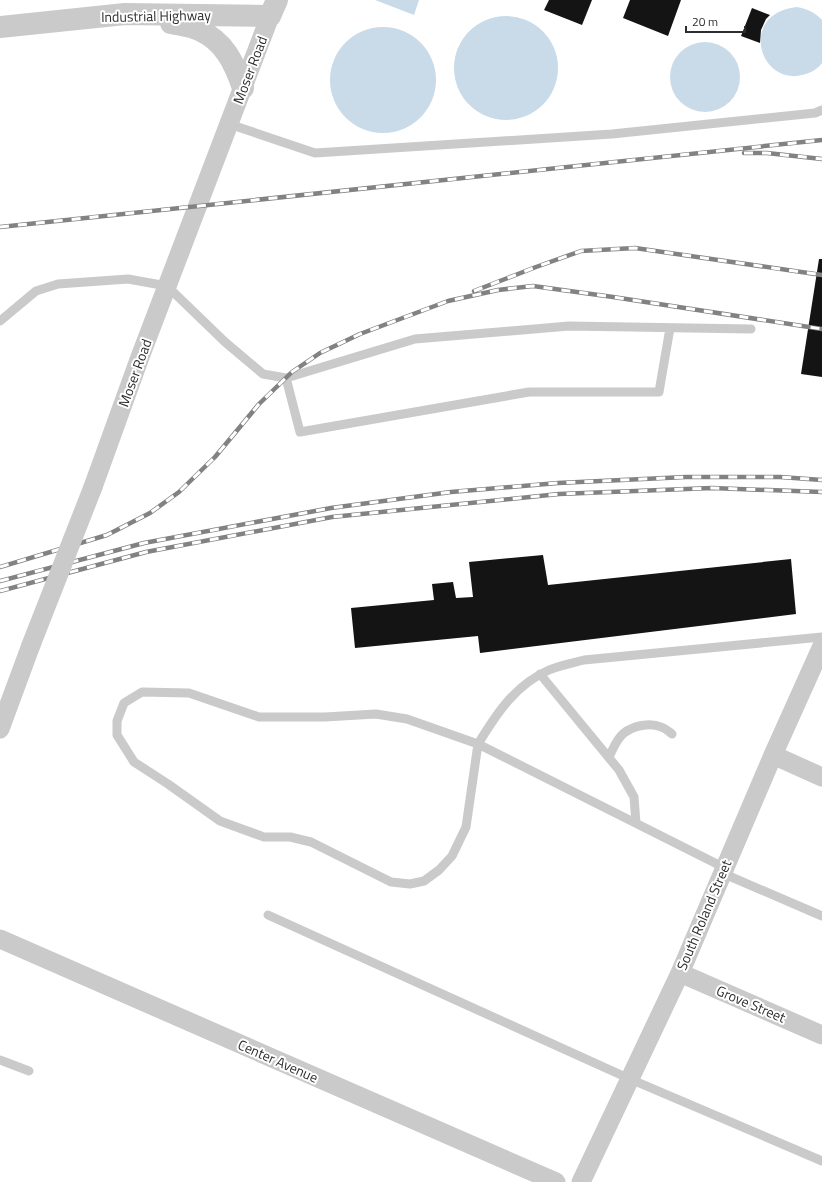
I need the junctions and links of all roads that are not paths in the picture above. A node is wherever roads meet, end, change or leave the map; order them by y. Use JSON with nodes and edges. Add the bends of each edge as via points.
{"nodes":[{"id":1,"x":205,"y":0,"type":"edge"},
{"id":2,"x":274,"y":8,"type":"edge"},
{"id":3,"x":125,"y":14,"type":"junction"},
{"id":4,"x":0,"y":27,"type":"edge"},
{"id":5,"x":243,"y":88,"type":"junction"},
{"id":6,"x":822,"y":110,"type":"edge"},
{"id":7,"x":229,"y":124,"type":"junction"},
{"id":8,"x":167,"y":286,"type":"junction"},
{"id":9,"x":0,"y":321,"type":"edge"},
{"id":10,"x":670,"y":328,"type":"junction"},
{"id":11,"x":751,"y":329,"type":"dead end"},
{"id":12,"x":286,"y":378,"type":"junction"},
{"id":13,"x":822,"y":637,"type":"edge"},
{"id":14,"x":822,"y":646,"type":"edge"},
{"id":15,"x":540,"y":674,"type":"junction"},
{"id":16,"x":0,"y":729,"type":"edge"},
{"id":17,"x":672,"y":734,"type":"dead end"},
{"id":18,"x":478,"y":744,"type":"junction"},
{"id":19,"x":773,"y":755,"type":"junction"},
{"id":20,"x":609,"y":757,"type":"junction"},
{"id":21,"x":822,"y":777,"type":"edge"},
{"id":22,"x":636,"y":823,"type":"junction"},
{"id":23,"x":724,"y":870,"type":"junction"},
{"id":24,"x":268,"y":915,"type":"dead end"},
{"id":25,"x":822,"y":916,"type":"edge"},
{"id":26,"x":0,"y":939,"type":"edge"},
{"id":27,"x":680,"y":973,"type":"junction"},
{"id":28,"x":822,"y":1035,"type":"edge"},
{"id":29,"x":0,"y":1060,"type":"edge"},
{"id":30,"x":29,"y":1071,"type":"dead end"},
{"id":31,"x":630,"y":1079,"type":"junction"},
{"id":32,"x":822,"y":1161,"type":"edge"},
{"id":33,"x":556,"y":1182,"type":"edge"},
{"id":34,"x":581,"y":1182,"type":"edge"}],
"edges":[{"from":1,"to":3,"type":"street"},
{"from":2,"to":3,"type":"street","name":"Industrial Highway"},
{"from":2,"to":5,"type":"street","name":"Moser Road"},
{"from":3,"to":4,"type":"street","name":"Industrial Highway"},
{"from":3,"to":5,"type":"street","via":[[198,29],[218,41],[234,64]]},
{"from":5,"to":7,"type":"street","name":"Moser Road"},
{"from":6,"to":7,"type":"lane","via":[[815,113],[612,134],[315,153]]},
{"from":7,"to":8,"type":"street","name":"Moser Road"},
{"from":8,"to":9,"type":"lane","via":[[128,279],[58,284],[36,291]]},
{"from":8,"to":12,"type":"lane","via":[[225,342],[263,374]]},
{"from":8,"to":16,"type":"street","name":"Moser Road","bridge":true},
{"from":10,"to":11,"type":"lane"},
{"from":10,"to":12,"type":"lane","via":[[569,326],[415,339]]},
{"from":10,"to":12,"type":"lane","via":[[658,392],[529,392],[300,432]]},
{"from":13,"to":15,"type":"lane","via":[[584,660]]},
{"from":14,"to":19,"type":"street","name":"South Roland Street"},
{"from":15,"to":18,"type":"lane","via":[[514,693],[490,723]]},
{"from":15,"to":20,"type":"lane"},
{"from":17,"to":20,"type":"lane","via":[[655,725],[634,728],[624,733],[616,742]]},
{"from":18,"to":18,"type":"lane","via":[[407,719],[376,714],[325,718],[259,718],[189,693],[142,692],[124,703],[117,721],[117,735],[134,762],[220,821],[264,837],[311,842],[391,882],[410,884],[424,881],[452,856],[466,827]]},
{"from":18,"to":22,"type":"lane"},
{"from":19,"to":21,"type":"street"},
{"from":19,"to":23,"type":"street","name":"South Roland Street"},
{"from":20,"to":22,"type":"lane","via":[[634,797]]},
{"from":22,"to":23,"type":"lane"},
{"from":23,"to":25,"type":"lane"},
{"from":23,"to":27,"type":"street","name":"South Roland Street"},
{"from":24,"to":31,"type":"lane"},
{"from":26,"to":33,"type":"street","name":"Center Avenue"},
{"from":27,"to":28,"type":"street","name":"Grove Street"},
{"from":27,"to":31,"type":"street","name":"South Roland Street"},
{"from":29,"to":30,"type":"lane"},
{"from":31,"to":32,"type":"lane"},
{"from":31,"to":34,"type":"street","name":"South Roland Street"}]}
